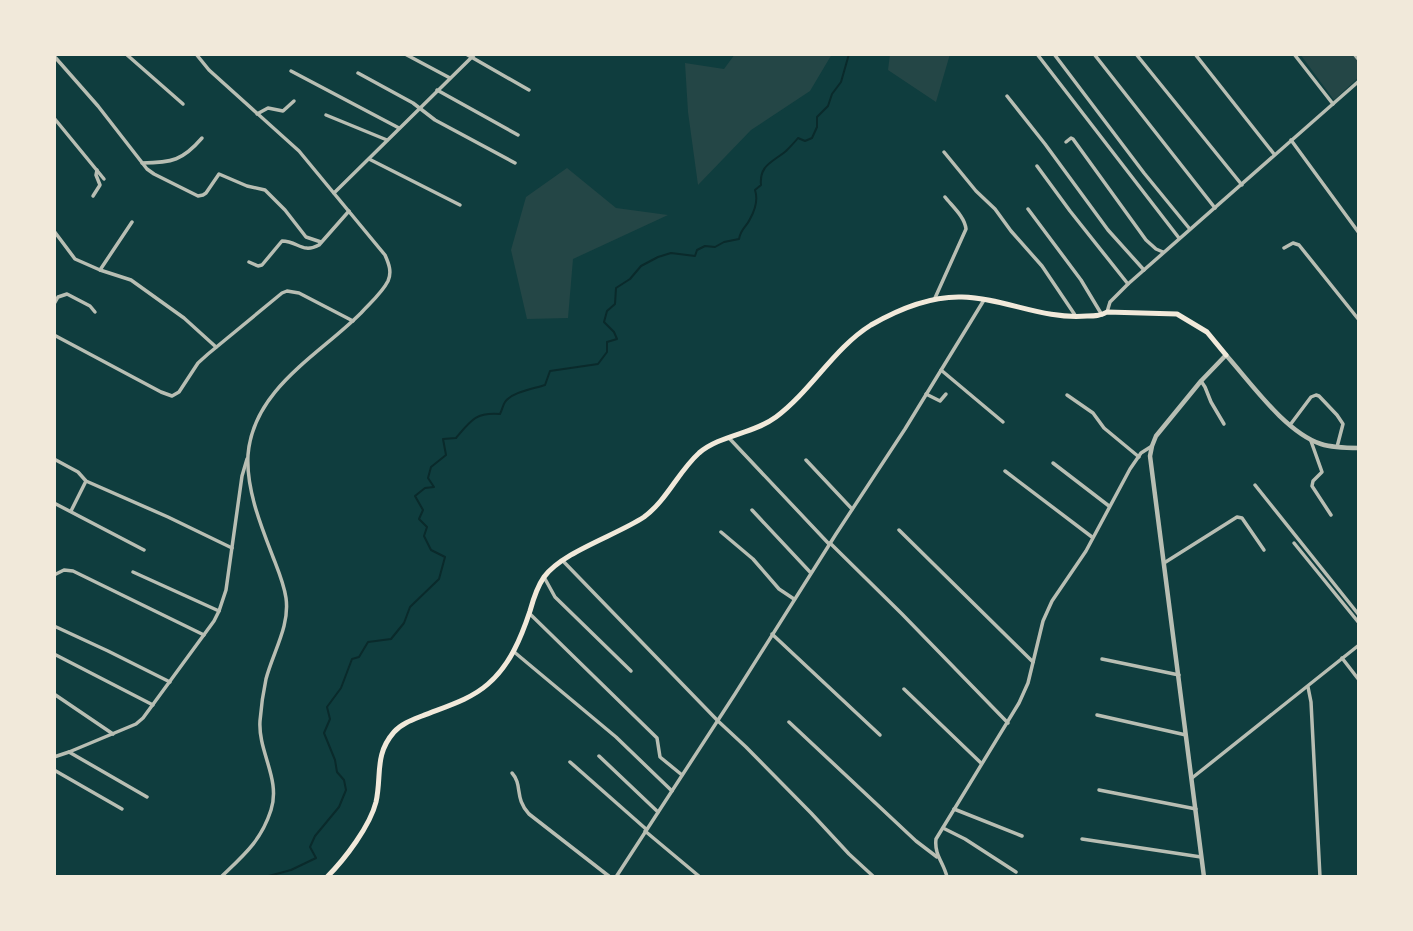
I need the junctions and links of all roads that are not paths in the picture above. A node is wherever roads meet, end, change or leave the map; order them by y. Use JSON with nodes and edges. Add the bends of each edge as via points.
{"nodes":[{"id":1,"x":126,"y":54,"type":"edge"},
{"id":2,"x":196,"y":54,"type":"edge"},
{"id":3,"x":405,"y":54,"type":"edge"},
{"id":4,"x":466,"y":54,"type":"edge"},
{"id":5,"x":1037,"y":54,"type":"edge"},
{"id":6,"x":1054,"y":54,"type":"edge"},
{"id":7,"x":1094,"y":54,"type":"edge"},
{"id":8,"x":1136,"y":54,"type":"edge"},
{"id":9,"x":1195,"y":54,"type":"edge"},
{"id":10,"x":1294,"y":54,"type":"edge"},
{"id":11,"x":1354,"y":54,"type":"edge"},
{"id":12,"x":54,"y":56,"type":"edge"},
{"id":13,"x":473,"y":56,"type":"edge"},
{"id":14,"x":1359,"y":61,"type":"edge"},
{"id":15,"x":291,"y":71,"type":"dead end"},
{"id":16,"x":358,"y":73,"type":"dead end"},
{"id":17,"x":450,"y":78,"type":"junction"},
{"id":18,"x":1359,"y":81,"type":"edge"},
{"id":19,"x":437,"y":90,"type":"junction"},
{"id":20,"x":528,"y":90,"type":"dead end"},
{"id":21,"x":1007,"y":96,"type":"dead end"},
{"id":22,"x":294,"y":101,"type":"dead end"},
{"id":23,"x":183,"y":104,"type":"dead end"},
{"id":24,"x":1333,"y":104,"type":"junction"},
{"id":25,"x":419,"y":108,"type":"junction"},
{"id":26,"x":257,"y":114,"type":"junction"},
{"id":27,"x":326,"y":115,"type":"dead end"},
{"id":28,"x":54,"y":118,"type":"edge"},
{"id":29,"x":399,"y":128,"type":"junction"},
{"id":30,"x":518,"y":135,"type":"dead end"},
{"id":31,"x":202,"y":138,"type":"dead end"},
{"id":32,"x":1291,"y":139,"type":"junction"},
{"id":33,"x":387,"y":140,"type":"junction"},
{"id":34,"x":1066,"y":142,"type":"dead end"},
{"id":35,"x":944,"y":152,"type":"dead end"},
{"id":36,"x":1274,"y":154,"type":"junction"},
{"id":37,"x":369,"y":159,"type":"junction"},
{"id":38,"x":142,"y":163,"type":"junction"},
{"id":39,"x":515,"y":163,"type":"dead end"},
{"id":40,"x":1037,"y":166,"type":"dead end"},
{"id":41,"x":97,"y":170,"type":"junction"},
{"id":42,"x":104,"y":179,"type":"dead end"},
{"id":43,"x":1241,"y":185,"type":"junction"},
{"id":44,"x":334,"y":193,"type":"junction"},
{"id":45,"x":93,"y":196,"type":"dead end"},
{"id":46,"x":945,"y":197,"type":"dead end"},
{"id":47,"x":460,"y":205,"type":"dead end"},
{"id":48,"x":1215,"y":208,"type":"junction"},
{"id":49,"x":1028,"y":209,"type":"dead end"},
{"id":50,"x":349,"y":211,"type":"junction"},
{"id":51,"x":132,"y":222,"type":"dead end"},
{"id":52,"x":1189,"y":228,"type":"junction"},
{"id":53,"x":54,"y":231,"type":"edge"},
{"id":54,"x":1359,"y":233,"type":"edge"},
{"id":55,"x":1179,"y":238,"type":"junction"},
{"id":56,"x":321,"y":242,"type":"junction"},
{"id":57,"x":1284,"y":248,"type":"dead end"},
{"id":58,"x":1163,"y":252,"type":"junction"},
{"id":59,"x":249,"y":262,"type":"dead end"},
{"id":60,"x":100,"y":270,"type":"junction"},
{"id":61,"x":1144,"y":270,"type":"junction"},
{"id":62,"x":1128,"y":284,"type":"junction"},
{"id":63,"x":934,"y":300,"type":"junction"},
{"id":64,"x":984,"y":300,"type":"junction"},
{"id":65,"x":54,"y":304,"type":"edge"},
{"id":66,"x":95,"y":312,"type":"dead end"},
{"id":67,"x":1105,"y":314,"type":"junction"},
{"id":68,"x":1076,"y":317,"type":"junction"},
{"id":69,"x":1359,"y":320,"type":"edge"},
{"id":70,"x":353,"y":321,"type":"junction"},
{"id":71,"x":54,"y":335,"type":"edge"},
{"id":72,"x":216,"y":347,"type":"junction"},
{"id":73,"x":1226,"y":355,"type":"junction"},
{"id":74,"x":941,"y":370,"type":"junction"},
{"id":75,"x":1201,"y":381,"type":"junction"},
{"id":76,"x":926,"y":394,"type":"junction"},
{"id":77,"x":946,"y":394,"type":"dead end"},
{"id":78,"x":1067,"y":395,"type":"dead end"},
{"id":79,"x":1003,"y":422,"type":"dead end"},
{"id":80,"x":1224,"y":424,"type":"dead end"},
{"id":81,"x":1290,"y":425,"type":"junction"},
{"id":82,"x":729,"y":438,"type":"junction"},
{"id":83,"x":1310,"y":439,"type":"junction"},
{"id":84,"x":1152,"y":446,"type":"junction"},
{"id":85,"x":1337,"y":447,"type":"junction"},
{"id":86,"x":1359,"y":448,"type":"edge"},
{"id":87,"x":248,"y":457,"type":"junction"},
{"id":88,"x":1139,"y":457,"type":"junction"},
{"id":89,"x":54,"y":459,"type":"edge"},
{"id":90,"x":806,"y":460,"type":"dead end"},
{"id":91,"x":1053,"y":463,"type":"dead end"},
{"id":92,"x":1005,"y":471,"type":"dead end"},
{"id":93,"x":86,"y":481,"type":"junction"},
{"id":94,"x":1255,"y":485,"type":"dead end"},
{"id":95,"x":54,"y":503,"type":"edge"},
{"id":96,"x":1110,"y":506,"type":"junction"},
{"id":97,"x":852,"y":509,"type":"junction"},
{"id":98,"x":752,"y":510,"type":"dead end"},
{"id":99,"x":71,"y":511,"type":"junction"},
{"id":100,"x":1331,"y":515,"type":"dead end"},
{"id":101,"x":899,"y":530,"type":"dead end"},
{"id":102,"x":721,"y":532,"type":"dead end"},
{"id":103,"x":1093,"y":537,"type":"junction"},
{"id":104,"x":1294,"y":543,"type":"dead end"},
{"id":105,"x":829,"y":544,"type":"junction"},
{"id":106,"x":232,"y":548,"type":"junction"},
{"id":107,"x":144,"y":550,"type":"dead end"},
{"id":108,"x":1264,"y":550,"type":"dead end"},
{"id":109,"x":563,"y":561,"type":"junction"},
{"id":110,"x":1164,"y":563,"type":"junction"},
{"id":111,"x":134,"y":572,"type":"dead end"},
{"id":112,"x":811,"y":573,"type":"junction"},
{"id":113,"x":54,"y":575,"type":"edge"},
{"id":114,"x":544,"y":577,"type":"junction"},
{"id":115,"x":794,"y":599,"type":"junction"},
{"id":116,"x":219,"y":611,"type":"junction"},
{"id":117,"x":529,"y":613,"type":"junction"},
{"id":118,"x":1359,"y":615,"type":"edge"},
{"id":119,"x":1359,"y":623,"type":"edge"},
{"id":120,"x":54,"y":626,"type":"edge"},
{"id":121,"x":772,"y":634,"type":"junction"},
{"id":122,"x":204,"y":635,"type":"junction"},
{"id":123,"x":1358,"y":648,"type":"edge"},
{"id":124,"x":513,"y":651,"type":"junction"},
{"id":125,"x":54,"y":654,"type":"edge"},
{"id":126,"x":1102,"y":659,"type":"dead end"},
{"id":127,"x":1342,"y":659,"type":"junction"},
{"id":128,"x":1033,"y":662,"type":"junction"},
{"id":129,"x":631,"y":671,"type":"dead end"},
{"id":130,"x":1178,"y":674,"type":"junction"},
{"id":131,"x":1359,"y":680,"type":"edge"},
{"id":132,"x":170,"y":682,"type":"junction"},
{"id":133,"x":1308,"y":686,"type":"junction"},
{"id":134,"x":904,"y":690,"type":"dead end"},
{"id":135,"x":54,"y":694,"type":"edge"},
{"id":136,"x":153,"y":705,"type":"junction"},
{"id":137,"x":1097,"y":715,"type":"dead end"},
{"id":138,"x":718,"y":722,"type":"junction"},
{"id":139,"x":789,"y":722,"type":"dead end"},
{"id":140,"x":1008,"y":723,"type":"junction"},
{"id":141,"x":113,"y":734,"type":"junction"},
{"id":142,"x":880,"y":735,"type":"dead end"},
{"id":143,"x":1186,"y":735,"type":"junction"},
{"id":144,"x":69,"y":752,"type":"junction"},
{"id":145,"x":599,"y":756,"type":"dead end"},
{"id":146,"x":54,"y":757,"type":"edge"},
{"id":147,"x":570,"y":762,"type":"dead end"},
{"id":148,"x":981,"y":763,"type":"junction"},
{"id":149,"x":54,"y":769,"type":"edge"},
{"id":150,"x":512,"y":773,"type":"dead end"},
{"id":151,"x":682,"y":775,"type":"junction"},
{"id":152,"x":1192,"y":778,"type":"junction"},
{"id":153,"x":1098,"y":790,"type":"dead end"},
{"id":154,"x":672,"y":791,"type":"junction"},
{"id":155,"x":147,"y":797,"type":"dead end"},
{"id":156,"x":122,"y":809,"type":"dead end"},
{"id":157,"x":954,"y":809,"type":"junction"},
{"id":158,"x":1196,"y":809,"type":"junction"},
{"id":159,"x":657,"y":812,"type":"junction"},
{"id":160,"x":943,"y":828,"type":"junction"},
{"id":161,"x":646,"y":830,"type":"junction"},
{"id":162,"x":1022,"y":836,"type":"dead end"},
{"id":163,"x":1082,"y":839,"type":"dead end"},
{"id":164,"x":1202,"y":857,"type":"junction"},
{"id":165,"x":938,"y":858,"type":"junction"},
{"id":166,"x":1016,"y":872,"type":"dead end"},
{"id":167,"x":949,"y":875,"type":"edge"},
{"id":168,"x":221,"y":877,"type":"edge"},
{"id":169,"x":327,"y":877,"type":"edge"},
{"id":170,"x":610,"y":877,"type":"edge"},
{"id":171,"x":616,"y":877,"type":"edge"},
{"id":172,"x":700,"y":877,"type":"edge"},
{"id":173,"x":874,"y":877,"type":"edge"},
{"id":174,"x":1205,"y":877,"type":"edge"},
{"id":175,"x":1320,"y":877,"type":"edge"}],
"edges":[{"from":1,"to":23,"type":"street"},
{"from":2,"to":26,"type":"street"},
{"from":3,"to":17,"type":"street"},
{"from":4,"to":13,"type":"street"},
{"from":5,"to":55,"type":"street"},
{"from":6,"to":52,"type":"street"},
{"from":7,"to":48,"type":"street"},
{"from":8,"to":43,"type":"street"},
{"from":9,"to":36,"type":"street"},
{"from":10,"to":24,"type":"street"},
{"from":11,"to":14,"type":"street"},
{"from":12,"to":38,"type":"street"},
{"from":13,"to":17,"type":"street"},
{"from":13,"to":20,"type":"street"},
{"from":15,"to":29,"type":"street"},
{"from":16,"to":25,"type":"street"},
{"from":17,"to":19,"type":"street"},
{"from":18,"to":24,"type":"street"},
{"from":19,"to":25,"type":"street"},
{"from":19,"to":30,"type":"street"},
{"from":21,"to":61,"type":"street","via":[[1108,230]]},
{"from":22,"to":26,"type":"street","via":[[283,111],[264,108]]},
{"from":24,"to":32,"type":"street"},
{"from":25,"to":29,"type":"street"},
{"from":25,"to":39,"type":"street"},
{"from":26,"to":44,"type":"street","via":[[299,151]]},
{"from":27,"to":33,"type":"street"},
{"from":28,"to":41,"type":"street"},
{"from":29,"to":33,"type":"street"},
{"from":31,"to":38,"type":"street","via":[[186,155],[172,161]]},
{"from":32,"to":36,"type":"street"},
{"from":32,"to":54,"type":"street"},
{"from":33,"to":37,"type":"street"},
{"from":34,"to":58,"type":"street","via":[[1073,139],[1146,240]]},
{"from":35,"to":68,"type":"street","via":[[1042,265]]},
{"from":36,"to":43,"type":"street"},
{"from":37,"to":44,"type":"street"},
{"from":37,"to":47,"type":"street"},
{"from":38,"to":56,"type":"street","via":[[153,174],[198,196],[206,193],[220,174],[261,188],[306,237]]},
{"from":40,"to":62,"type":"street"},
{"from":41,"to":42,"type":"street"},
{"from":41,"to":45,"type":"street","via":[[100,186]]},
{"from":43,"to":48,"type":"street"},
{"from":44,"to":50,"type":"street"},
{"from":46,"to":63,"type":"street","via":[[966,229]]},
{"from":48,"to":52,"type":"street"},
{"from":49,"to":67,"type":"street"},
{"from":50,"to":56,"type":"street"},
{"from":50,"to":70,"type":"street","via":[[385,255],[390,272],[383,289]]},
{"from":51,"to":60,"type":"street"},
{"from":52,"to":55,"type":"street"},
{"from":53,"to":60,"type":"street","via":[[75,259]]},
{"from":55,"to":58,"type":"street"},
{"from":56,"to":59,"type":"street","via":[[309,249],[282,241],[262,265]]},
{"from":57,"to":69,"type":"street","via":[[1299,245]]},
{"from":58,"to":61,"type":"street"},
{"from":60,"to":72,"type":"street","via":[[131,280]]},
{"from":61,"to":62,"type":"street"},
{"from":62,"to":67,"type":"street"},
{"from":63,"to":64,"type":"main road"},
{"from":63,"to":82,"type":"main road","via":[[869,327],[795,402],[772,419]]},
{"from":64,"to":68,"type":"main road"},
{"from":64,"to":74,"type":"street"},
{"from":65,"to":66,"type":"street","via":[[66,294]]},
{"from":67,"to":68,"type":"main road"},
{"from":67,"to":73,"type":"main road","via":[[1177,314],[1207,332]]},
{"from":70,"to":72,"type":"street","via":[[287,291]]},
{"from":70,"to":87,"type":"street","via":[[286,379],[266,403],[255,422]]},
{"from":71,"to":72,"type":"street","via":[[172,396]]},
{"from":73,"to":75,"type":"street"},
{"from":73,"to":81,"type":"street"},
{"from":74,"to":76,"type":"street"},
{"from":74,"to":79,"type":"street"},
{"from":75,"to":80,"type":"street"},
{"from":75,"to":84,"type":"street"},
{"from":76,"to":77,"type":"street","via":[[940,401]]},
{"from":76,"to":97,"type":"street"},
{"from":78,"to":88,"type":"street"},
{"from":81,"to":83,"type":"street"},
{"from":81,"to":85,"type":"street","via":[[1316,394],[1342,422]]},
{"from":82,"to":105,"type":"street"},
{"from":82,"to":109,"type":"main road","via":[[702,451],[643,517]]},
{"from":83,"to":85,"type":"street"},
{"from":83,"to":100,"type":"street","via":[[1322,472],[1312,486]]},
{"from":84,"to":88,"type":"street"},
{"from":84,"to":110,"type":"street"},
{"from":85,"to":86,"type":"street"},
{"from":87,"to":106,"type":"street"},
{"from":87,"to":168,"type":"street","via":[[257,515],[286,594],[287,609],[266,679],[260,723],[274,791],[272,808],[255,843]]},
{"from":88,"to":96,"type":"street"},
{"from":89,"to":93,"type":"street"},
{"from":90,"to":97,"type":"street"},
{"from":91,"to":96,"type":"street"},
{"from":92,"to":103,"type":"street"},
{"from":93,"to":99,"type":"street"},
{"from":93,"to":106,"type":"street"},
{"from":94,"to":118,"type":"street"},
{"from":95,"to":99,"type":"street"},
{"from":96,"to":103,"type":"street"},
{"from":97,"to":105,"type":"street"},
{"from":98,"to":112,"type":"street"},
{"from":99,"to":107,"type":"street"},
{"from":101,"to":128,"type":"street"},
{"from":102,"to":115,"type":"street"},
{"from":103,"to":128,"type":"street","via":[[1052,601]]},
{"from":104,"to":119,"type":"street"},
{"from":105,"to":112,"type":"street"},
{"from":105,"to":140,"type":"street"},
{"from":106,"to":116,"type":"street"},
{"from":108,"to":110,"type":"street","via":[[1237,517]]},
{"from":109,"to":114,"type":"main road"},
{"from":109,"to":138,"type":"street"},
{"from":110,"to":130,"type":"street"},
{"from":111,"to":116,"type":"street"},
{"from":112,"to":115,"type":"street"},
{"from":113,"to":122,"type":"street","via":[[73,571]]},
{"from":114,"to":117,"type":"main road"},
{"from":114,"to":129,"type":"street","via":[[555,597]]},
{"from":115,"to":121,"type":"street"},
{"from":116,"to":122,"type":"street"},
{"from":117,"to":124,"type":"main road"},
{"from":117,"to":151,"type":"street","via":[[657,738],[660,757]]},
{"from":120,"to":132,"type":"street"},
{"from":121,"to":138,"type":"street"},
{"from":121,"to":142,"type":"street"},
{"from":122,"to":132,"type":"street"},
{"from":123,"to":127,"type":"street"},
{"from":124,"to":154,"type":"street","via":[[616,737]]},
{"from":124,"to":169,"type":"main road","via":[[489,684],[472,696],[396,730],[379,760],[369,822]]},
{"from":125,"to":136,"type":"street"},
{"from":126,"to":130,"type":"street"},
{"from":127,"to":131,"type":"street"},
{"from":127,"to":133,"type":"street"},
{"from":128,"to":140,"type":"street"},
{"from":130,"to":143,"type":"street"},
{"from":132,"to":136,"type":"street"},
{"from":133,"to":152,"type":"street"},
{"from":133,"to":175,"type":"street"},
{"from":134,"to":148,"type":"street"},
{"from":135,"to":141,"type":"street"},
{"from":136,"to":141,"type":"street","via":[[136,724]]},
{"from":137,"to":143,"type":"street"},
{"from":138,"to":151,"type":"street"},
{"from":138,"to":173,"type":"street"},
{"from":139,"to":165,"type":"street"},
{"from":140,"to":148,"type":"street"},
{"from":141,"to":144,"type":"street"},
{"from":143,"to":152,"type":"street"},
{"from":144,"to":146,"type":"street"},
{"from":144,"to":155,"type":"street"},
{"from":145,"to":159,"type":"street"},
{"from":147,"to":161,"type":"street"},
{"from":148,"to":157,"type":"street"},
{"from":149,"to":156,"type":"street"},
{"from":150,"to":170,"type":"street","via":[[529,814]]},
{"from":151,"to":154,"type":"street"},
{"from":152,"to":158,"type":"street"},
{"from":153,"to":158,"type":"street"},
{"from":154,"to":159,"type":"street"},
{"from":157,"to":160,"type":"street"},
{"from":157,"to":162,"type":"street"},
{"from":158,"to":164,"type":"street"},
{"from":159,"to":161,"type":"street"},
{"from":160,"to":165,"type":"street","via":[[936,839]]},
{"from":160,"to":166,"type":"street"},
{"from":161,"to":171,"type":"street"},
{"from":161,"to":172,"type":"street"},
{"from":163,"to":164,"type":"street"},
{"from":164,"to":174,"type":"street"},
{"from":165,"to":167,"type":"street"}]}
